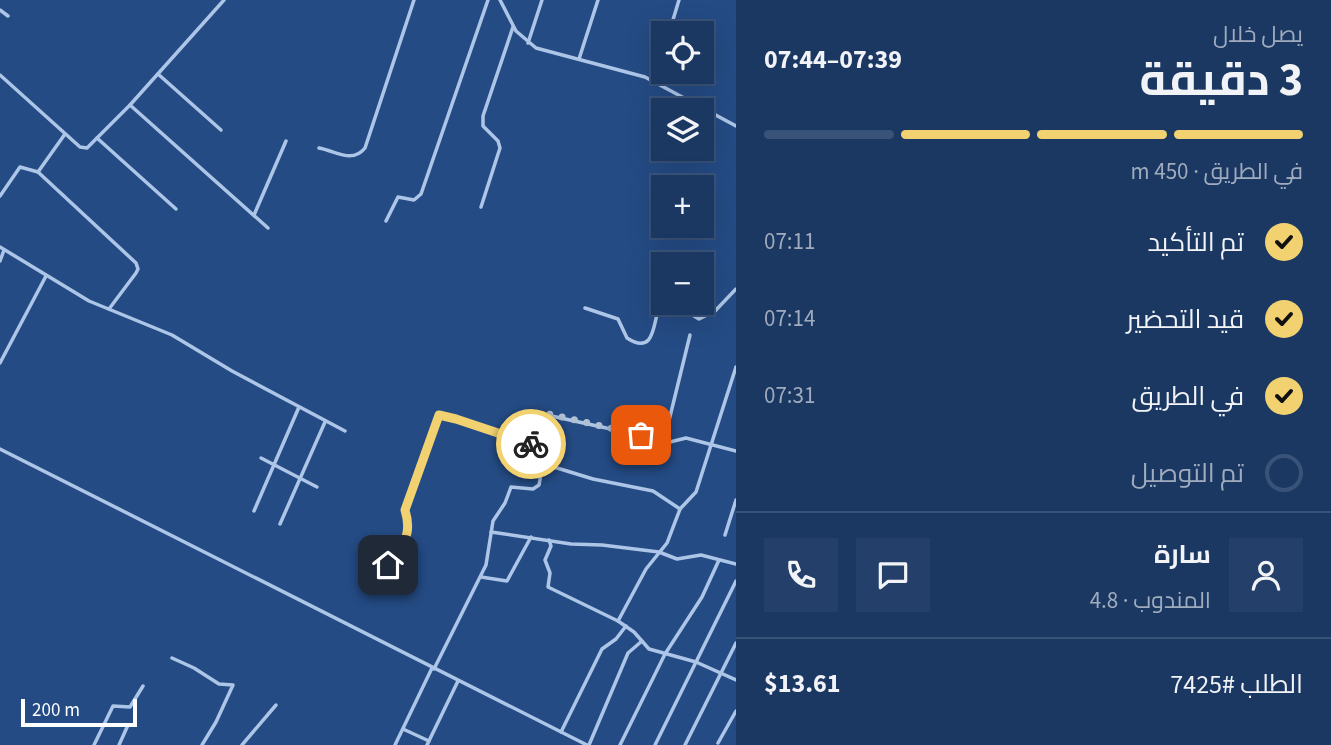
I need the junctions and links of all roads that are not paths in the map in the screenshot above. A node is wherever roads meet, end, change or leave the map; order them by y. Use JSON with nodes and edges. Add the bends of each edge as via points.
{"nodes":[{"id":1,"x":223,"y":0,"type":"edge"},
{"id":2,"x":414,"y":0,"type":"edge"},
{"id":3,"x":488,"y":0,"type":"edge"},
{"id":4,"x":500,"y":0,"type":"edge"},
{"id":5,"x":542,"y":0,"type":"edge"},
{"id":6,"x":598,"y":0,"type":"edge"},
{"id":7,"x":679,"y":0,"type":"edge"},
{"id":8,"x":0,"y":10,"type":"edge"},
{"id":9,"x":8,"y":16,"type":"dead end"},
{"id":10,"x":673,"y":21,"type":"edge"},
{"id":11,"x":513,"y":27,"type":"junction"},
{"id":12,"x":528,"y":43,"type":"junction"},
{"id":13,"x":579,"y":59,"type":"junction"},
{"id":14,"x":158,"y":74,"type":"junction"},
{"id":15,"x":1,"y":78,"type":"edge"},
{"id":16,"x":651,"y":80,"type":"edge"},
{"id":17,"x":659,"y":84,"type":"edge"},
{"id":18,"x":130,"y":104,"type":"junction"},
{"id":19,"x":736,"y":126,"type":"edge"},
{"id":20,"x":221,"y":130,"type":"dead end"},
{"id":21,"x":65,"y":134,"type":"junction"},
{"id":22,"x":97,"y":138,"type":"junction"},
{"id":23,"x":286,"y":141,"type":"dead end"},
{"id":24,"x":319,"y":148,"type":"dead end"},
{"id":25,"x":38,"y":172,"type":"junction"},
{"id":26,"x":0,"y":196,"type":"edge"},
{"id":27,"x":481,"y":207,"type":"dead end"},
{"id":28,"x":176,"y":209,"type":"dead end"},
{"id":29,"x":254,"y":215,"type":"junction"},
{"id":30,"x":386,"y":221,"type":"dead end"},
{"id":31,"x":268,"y":228,"type":"dead end"},
{"id":32,"x":2,"y":249,"type":"edge"},
{"id":33,"x":0,"y":261,"type":"edge"},
{"id":34,"x":46,"y":276,"type":"junction"},
{"id":35,"x":736,"y":289,"type":"edge"},
{"id":36,"x":585,"y":308,"type":"dead end"},
{"id":37,"x":109,"y":309,"type":"junction"},
{"id":38,"x":690,"y":335,"type":"dead end"},
{"id":39,"x":0,"y":363,"type":"edge"},
{"id":40,"x":736,"y":367,"type":"edge"},
{"id":41,"x":299,"y":407,"type":"junction"},
{"id":42,"x":325,"y":422,"type":"junction"},
{"id":43,"x":345,"y":431,"type":"dead end"},
{"id":44,"x":664,"y":440,"type":"junction"},
{"id":45,"x":712,"y":443,"type":"junction"},
{"id":46,"x":533,"y":444,"type":"junction"},
{"id":47,"x":0,"y":449,"type":"edge"},
{"id":48,"x":736,"y":451,"type":"edge"},
{"id":49,"x":261,"y":458,"type":"dead end"},
{"id":50,"x":544,"y":464,"type":"junction"},
{"id":51,"x":274,"y":465,"type":"junction"},
{"id":52,"x":300,"y":479,"type":"junction"},
{"id":53,"x":317,"y":487,"type":"dead end"},
{"id":54,"x":736,"y":500,"type":"edge"},
{"id":55,"x":680,"y":509,"type":"junction"},
{"id":56,"x":734,"y":510,"type":"edge"},
{"id":57,"x":254,"y":511,"type":"dead end"},
{"id":58,"x":281,"y":524,"type":"dead end"},
{"id":59,"x":491,"y":532,"type":"junction"},
{"id":60,"x":725,"y":535,"type":"dead end"},
{"id":61,"x":531,"y":537,"type":"junction"},
{"id":62,"x":549,"y":540,"type":"junction"},
{"id":63,"x":659,"y":552,"type":"junction"},
{"id":64,"x":719,"y":560,"type":"junction"},
{"id":65,"x":373,"y":561,"type":"dead end"},
{"id":66,"x":736,"y":564,"type":"edge"},
{"id":67,"x":481,"y":577,"type":"junction"},
{"id":68,"x":736,"y":581,"type":"edge"},
{"id":69,"x":618,"y":621,"type":"junction"},
{"id":70,"x":626,"y":626,"type":"junction"},
{"id":71,"x":642,"y":641,"type":"junction"},
{"id":72,"x":736,"y":643,"type":"edge"},
{"id":73,"x":666,"y":654,"type":"junction"},
{"id":74,"x":172,"y":659,"type":"dead end"},
{"id":75,"x":696,"y":662,"type":"junction"},
{"id":76,"x":433,"y":669,"type":"junction"},
{"id":77,"x":720,"y":674,"type":"junction"},
{"id":78,"x":458,"y":680,"type":"junction"},
{"id":79,"x":736,"y":680,"type":"edge"},
{"id":80,"x":143,"y":686,"type":"dead end"},
{"id":81,"x":276,"y":705,"type":"dead end"},
{"id":82,"x":736,"y":711,"type":"edge"},
{"id":83,"x":128,"y":725,"type":"dead end"},
{"id":84,"x":402,"y":728,"type":"junction"},
{"id":85,"x":561,"y":732,"type":"junction"},
{"id":86,"x":428,"y":743,"type":"edge"},
{"id":87,"x":718,"y":744,"type":"edge"},
{"id":88,"x":94,"y":745,"type":"edge"},
{"id":89,"x":119,"y":745,"type":"edge"},
{"id":90,"x":202,"y":745,"type":"edge"},
{"id":91,"x":242,"y":745,"type":"edge"},
{"id":92,"x":395,"y":745,"type":"edge"},
{"id":93,"x":588,"y":745,"type":"edge"},
{"id":94,"x":620,"y":745,"type":"edge"},
{"id":95,"x":655,"y":745,"type":"edge"},
{"id":96,"x":684,"y":745,"type":"edge"}],
"edges":[{"from":1,"to":14,"type":"street"},
{"from":2,"to":24,"type":"street","via":[[365,148],[349,157]]},
{"from":3,"to":30,"type":"street","via":[[421,194],[414,200],[398,197]]},
{"from":4,"to":11,"type":"street"},
{"from":5,"to":12,"type":"street"},
{"from":6,"to":13,"type":"street"},
{"from":7,"to":10,"type":"street"},
{"from":8,"to":9,"type":"street"},
{"from":11,"to":12,"type":"street"},
{"from":11,"to":27,"type":"street","via":[[482,122],[500,148]]},
{"from":12,"to":13,"type":"street"},
{"from":13,"to":16,"type":"street"},
{"from":14,"to":18,"type":"street"},
{"from":14,"to":20,"type":"street"},
{"from":15,"to":21,"type":"street"},
{"from":17,"to":19,"type":"street"},
{"from":18,"to":22,"type":"street"},
{"from":18,"to":29,"type":"street"},
{"from":21,"to":22,"type":"street","via":[[83,148]]},
{"from":21,"to":25,"type":"street"},
{"from":22,"to":28,"type":"street"},
{"from":23,"to":29,"type":"street"},
{"from":25,"to":26,"type":"street","via":[[20,167]]},
{"from":25,"to":37,"type":"street","via":[[138,266]]},
{"from":29,"to":31,"type":"street"},
{"from":32,"to":33,"type":"street"},
{"from":32,"to":34,"type":"street"},
{"from":34,"to":37,"type":"street"},
{"from":34,"to":39,"type":"street"},
{"from":35,"to":36,"type":"street","via":[[699,319],[677,306],[659,307],[652,335],[642,344],[627,338],[618,319]]},
{"from":37,"to":41,"type":"street","via":[[149,323]]},
{"from":38,"to":44,"type":"street"},
{"from":40,"to":45,"type":"street"},
{"from":41,"to":42,"type":"street"},
{"from":41,"to":51,"type":"street"},
{"from":42,"to":43,"type":"street"},
{"from":42,"to":52,"type":"street"},
{"from":44,"to":45,"type":"street"},
{"from":44,"to":46,"type":"street","via":[[549,414]]},
{"from":45,"to":48,"type":"street"},
{"from":45,"to":55,"type":"street","via":[[696,492]]},
{"from":46,"to":50,"type":"street","via":[[545,452]]},
{"from":46,"to":65,"type":"street","via":[[439,415],[406,507],[409,529],[395,563]]},
{"from":47,"to":76,"type":"street"},
{"from":49,"to":51,"type":"street"},
{"from":50,"to":55,"type":"street","via":[[653,491]]},
{"from":50,"to":59,"type":"street","via":[[537,488],[510,487]]},
{"from":51,"to":52,"type":"street"},
{"from":51,"to":57,"type":"street"},
{"from":52,"to":53,"type":"street"},
{"from":52,"to":58,"type":"street"},
{"from":54,"to":56,"type":"street"},
{"from":55,"to":63,"type":"street"},
{"from":56,"to":60,"type":"street"},
{"from":59,"to":61,"type":"street"},
{"from":59,"to":67,"type":"street"},
{"from":61,"to":62,"type":"street"},
{"from":61,"to":67,"type":"street","via":[[508,581]]},
{"from":62,"to":63,"type":"street"},
{"from":62,"to":69,"type":"street","via":[[545,559],[548,587]]},
{"from":63,"to":64,"type":"street","via":[[677,559],[696,555]]},
{"from":63,"to":69,"type":"street"},
{"from":64,"to":66,"type":"street"},
{"from":64,"to":73,"type":"street"},
{"from":67,"to":76,"type":"street"},
{"from":68,"to":75,"type":"street"},
{"from":69,"to":70,"type":"street"},
{"from":70,"to":71,"type":"street"},
{"from":70,"to":85,"type":"street","via":[[602,649]]},
{"from":71,"to":73,"type":"street","via":[[649,649]]},
{"from":71,"to":93,"type":"street","via":[[628,653]]},
{"from":72,"to":77,"type":"street"},
{"from":73,"to":75,"type":"street"},
{"from":73,"to":94,"type":"street"},
{"from":74,"to":90,"type":"street","via":[[219,684],[233,685]]},
{"from":75,"to":77,"type":"street"},
{"from":75,"to":95,"type":"street"},
{"from":76,"to":78,"type":"street"},
{"from":76,"to":84,"type":"street"},
{"from":77,"to":79,"type":"street"},
{"from":77,"to":96,"type":"street"},
{"from":78,"to":85,"type":"street"},
{"from":78,"to":86,"type":"street"},
{"from":80,"to":88,"type":"street","via":[[130,707],[113,706]]},
{"from":81,"to":91,"type":"street"},
{"from":82,"to":87,"type":"street"},
{"from":83,"to":89,"type":"street"},
{"from":84,"to":86,"type":"street"},
{"from":84,"to":92,"type":"street"},
{"from":85,"to":93,"type":"street"}]}
